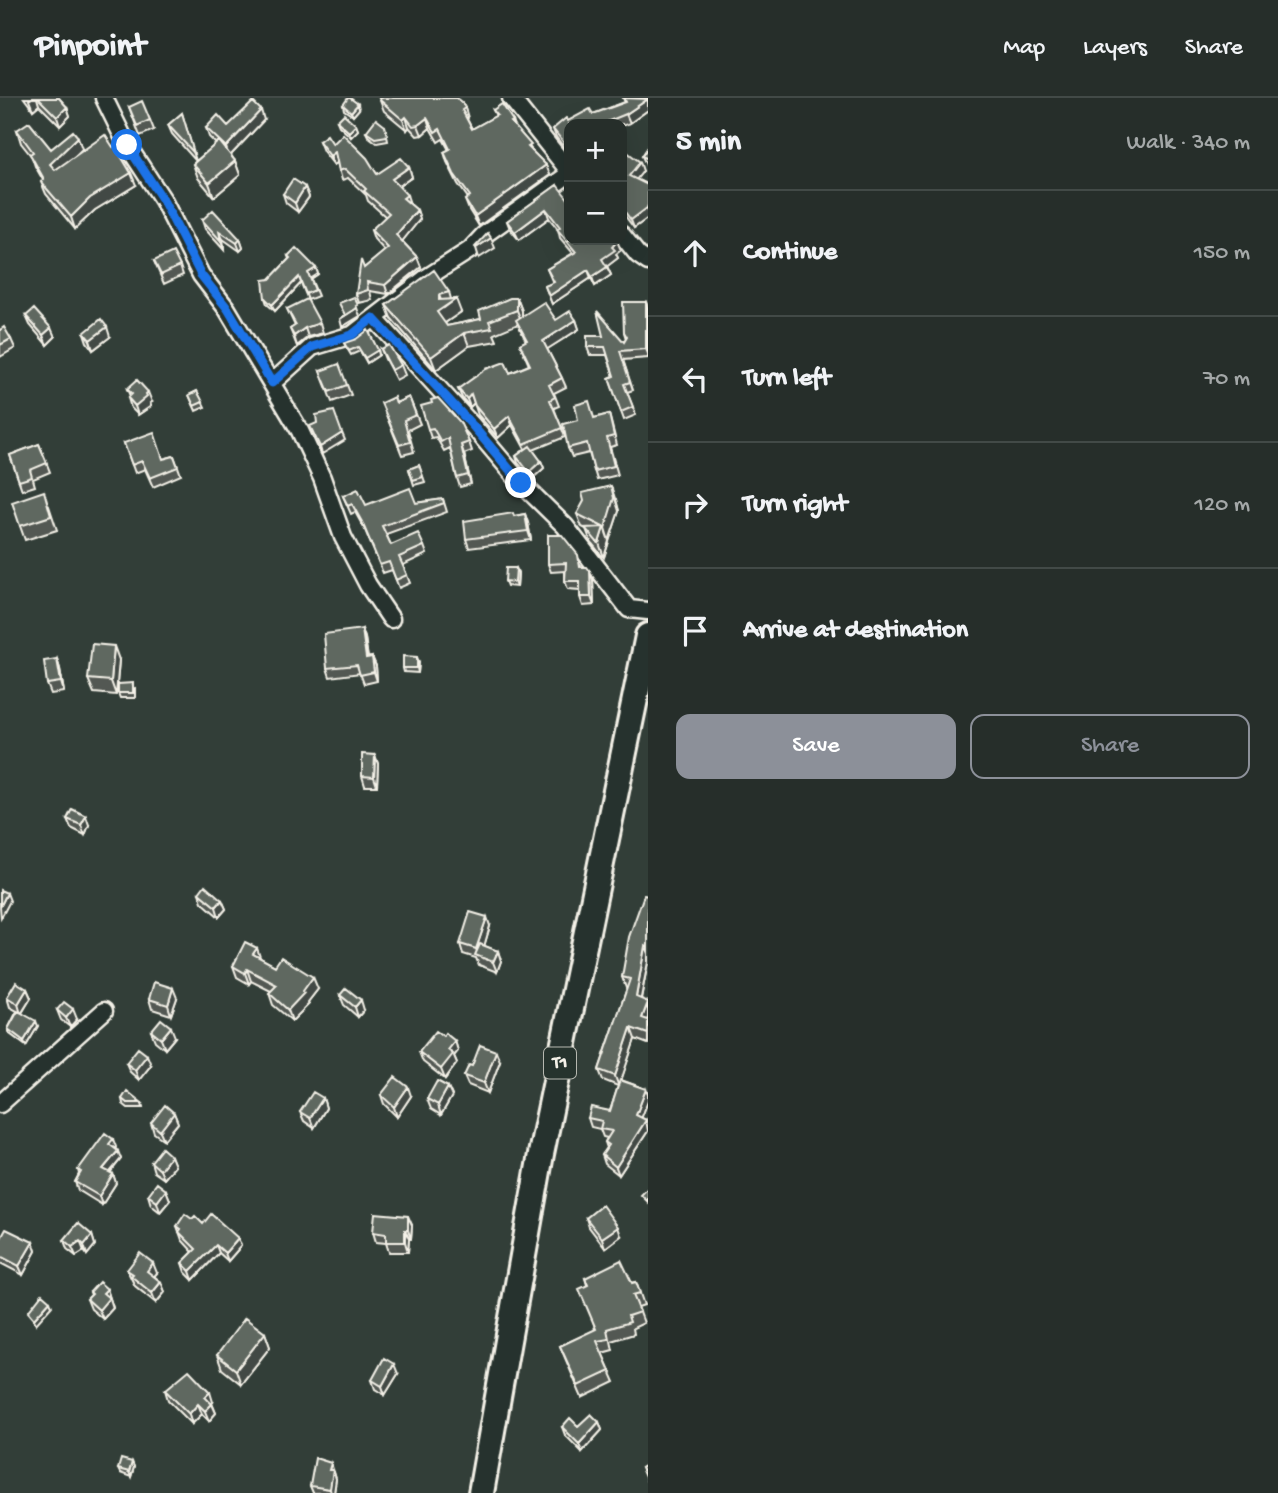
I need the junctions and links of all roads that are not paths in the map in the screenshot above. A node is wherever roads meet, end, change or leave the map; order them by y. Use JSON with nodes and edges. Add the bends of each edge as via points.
{"nodes":[{"id":1,"x":104,"y":98,"type":"edge"},
{"id":2,"x":511,"y":98,"type":"edge"},
{"id":3,"x":564,"y":166,"type":"edge"},
{"id":4,"x":564,"y":176,"type":"edge"},
{"id":5,"x":627,"y":241,"type":"edge"},
{"id":6,"x":648,"y":262,"type":"edge"},
{"id":7,"x":373,"y":318,"type":"junction"},
{"id":8,"x":272,"y":383,"type":"junction"},
{"id":9,"x":648,"y":611,"type":"edge"},
{"id":10,"x":391,"y":619,"type":"dead end"},
{"id":11,"x":648,"y":636,"type":"edge"},
{"id":12,"x":104,"y":1011,"type":"dead end"},
{"id":13,"x":0,"y":1104,"type":"edge"},
{"id":14,"x":481,"y":1493,"type":"edge"}],
"edges":[{"from":1,"to":8,"type":"street","via":[[201,275],[228,309]]},
{"from":2,"to":3,"type":"street"},
{"from":4,"to":7,"type":"street"},
{"from":5,"to":6,"type":"street"},
{"from":7,"to":8,"type":"street","via":[[352,335],[312,347]]},
{"from":7,"to":9,"type":"street","via":[[565,526],[629,609]]},
{"from":8,"to":10,"type":"street","via":[[322,478],[343,537]]},
{"from":11,"to":14,"type":"highway","number":"T1","via":[[541,1154]]},
{"from":12,"to":13,"type":"street"}]}
